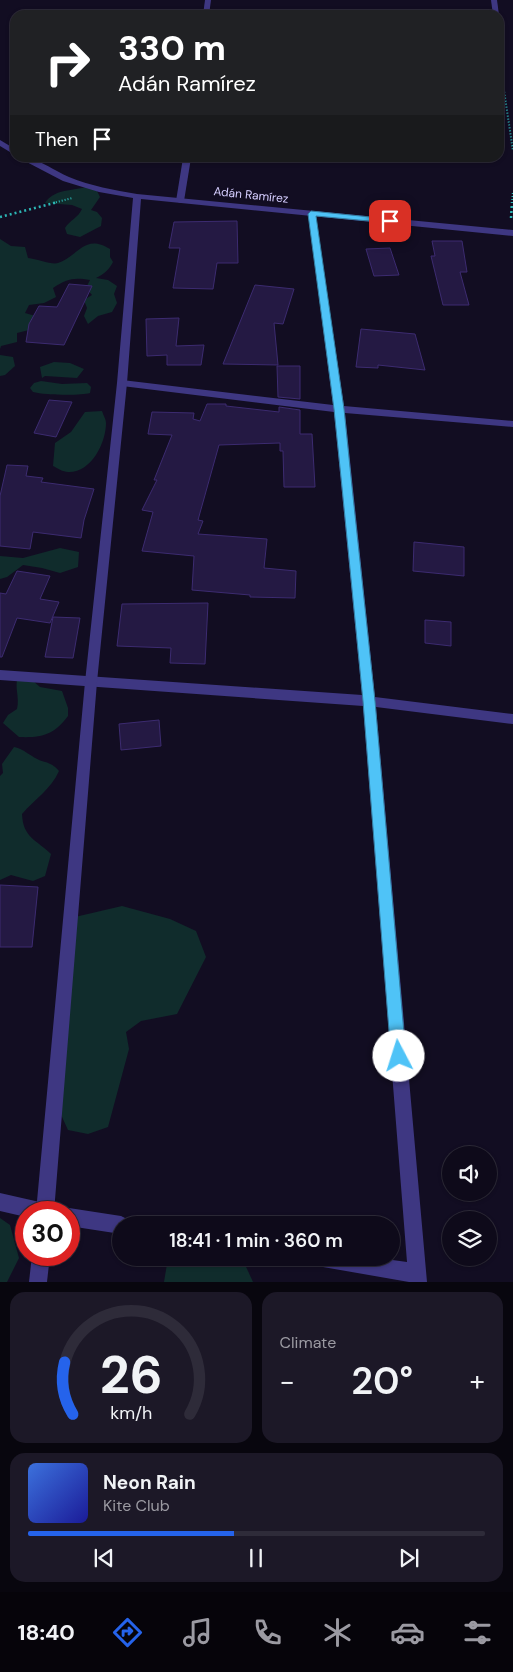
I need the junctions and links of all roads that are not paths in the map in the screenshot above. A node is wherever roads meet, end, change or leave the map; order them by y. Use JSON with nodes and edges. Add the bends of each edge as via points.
{"nodes":[{"id":1,"x":31,"y":162,"type":"edge"},
{"id":2,"x":186,"y":162,"type":"edge"},
{"id":3,"x":137,"y":196,"type":"junction"},
{"id":4,"x":180,"y":201,"type":"junction"},
{"id":5,"x":311,"y":214,"type":"junction"},
{"id":6,"x":511,"y":232,"type":"edge"},
{"id":7,"x":122,"y":383,"type":"junction"},
{"id":8,"x":339,"y":409,"type":"junction"},
{"id":9,"x":513,"y":424,"type":"edge"},
{"id":10,"x":0,"y":675,"type":"edge"},
{"id":11,"x":91,"y":682,"type":"junction"},
{"id":12,"x":369,"y":701,"type":"junction"},
{"id":13,"x":513,"y":718,"type":"edge"},
{"id":14,"x":45,"y":1201,"type":"edge"},
{"id":15,"x":0,"y":1202,"type":"edge"},
{"id":16,"x":15,"y":1205,"type":"edge"},
{"id":17,"x":80,"y":1219,"type":"edge"},
{"id":18,"x":112,"y":1224,"type":"edge"},
{"id":19,"x":40,"y":1266,"type":"edge"},
{"id":20,"x":363,"y":1266,"type":"edge"},
{"id":21,"x":418,"y":1277,"type":"edge"},
{"id":22,"x":38,"y":1282,"type":"edge"}],
"edges":[{"from":1,"to":3,"type":"street","name":"Adán Ramírez","via":[[99,190]]},
{"from":2,"to":4,"type":"street"},
{"from":3,"to":4,"type":"street","name":"Adán Ramírez"},
{"from":3,"to":7,"type":"street"},
{"from":4,"to":5,"type":"street","name":"Adán Ramírez"},
{"from":5,"to":6,"type":"street","name":"Adán Ramírez"},
{"from":5,"to":8,"type":"street"},
{"from":7,"to":8,"type":"street"},
{"from":7,"to":11,"type":"street"},
{"from":8,"to":9,"type":"street"},
{"from":8,"to":12,"type":"street"},
{"from":10,"to":11,"type":"street"},
{"from":11,"to":12,"type":"street"},
{"from":11,"to":14,"type":"street"},
{"from":12,"to":13,"type":"street"},
{"from":12,"to":21,"type":"street"},
{"from":15,"to":16,"type":"street"},
{"from":17,"to":18,"type":"street"},
{"from":19,"to":22,"type":"street"},
{"from":20,"to":21,"type":"street"}]}
